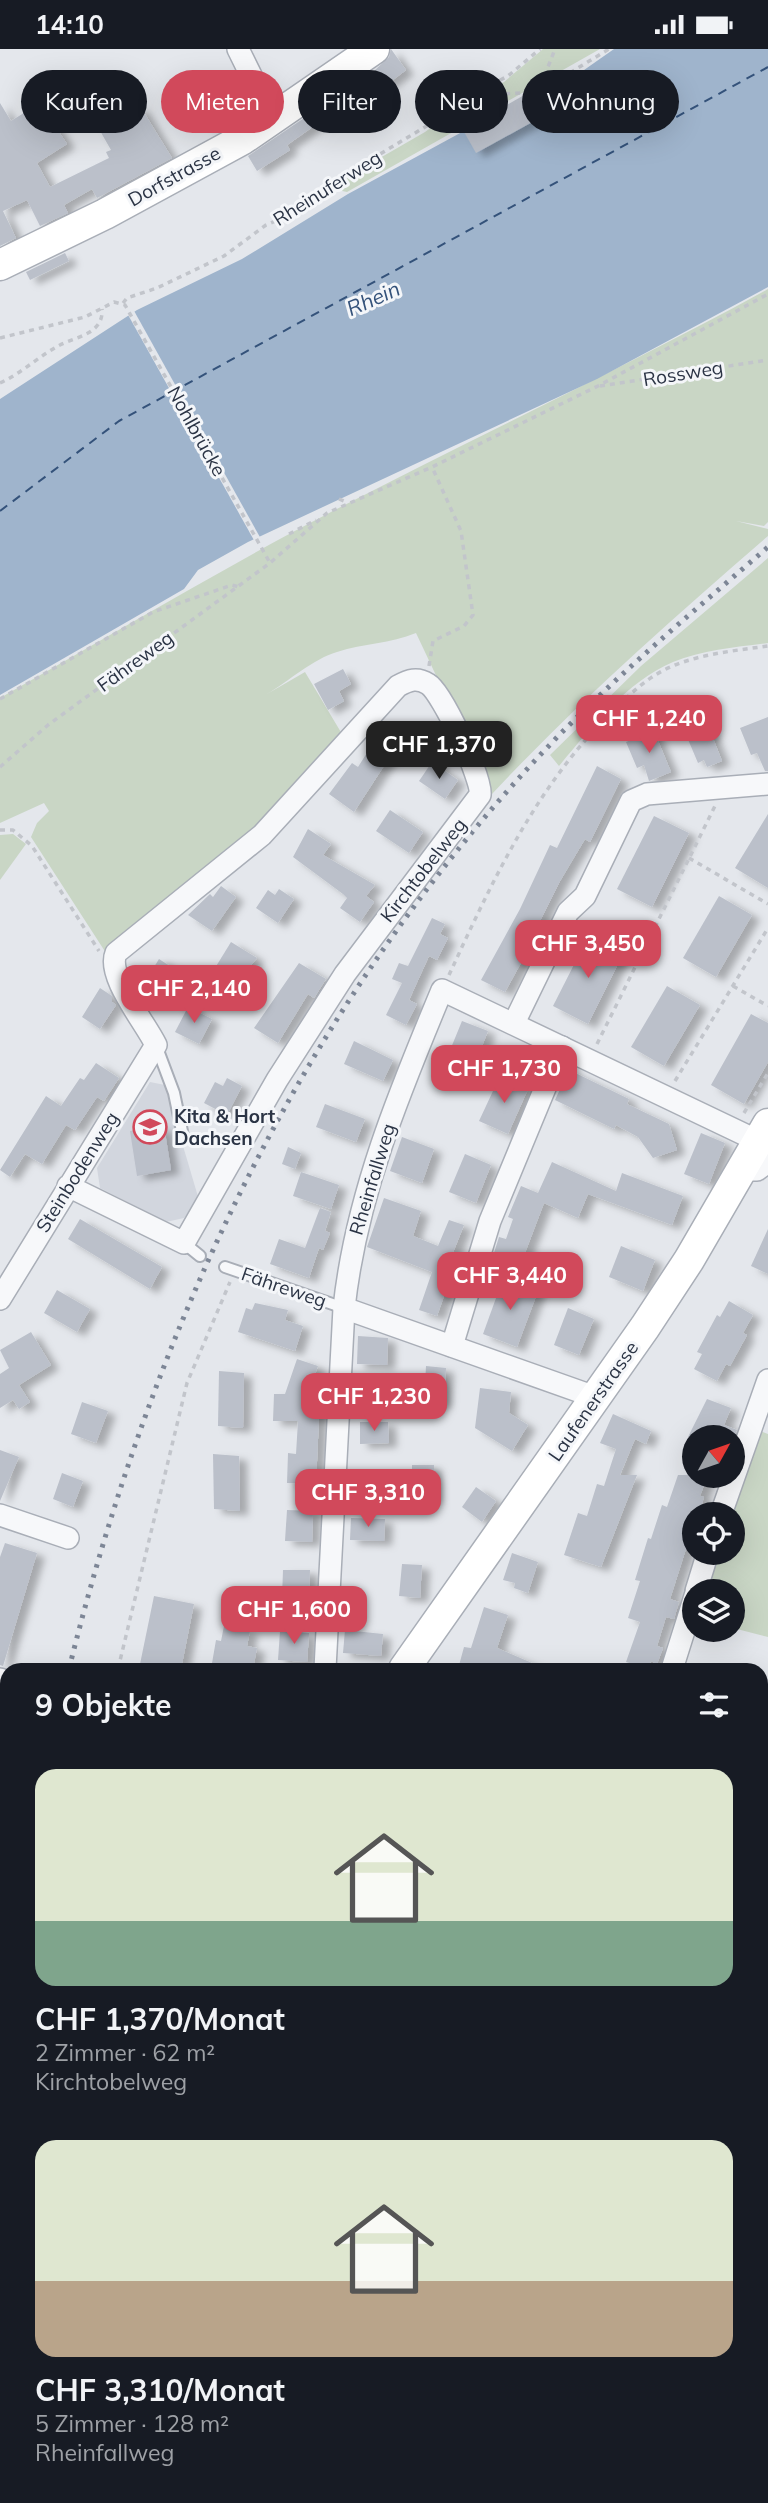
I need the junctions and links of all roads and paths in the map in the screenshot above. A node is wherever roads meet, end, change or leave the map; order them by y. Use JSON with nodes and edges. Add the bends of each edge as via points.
{"nodes":[{"id":1,"x":237,"y":49,"type":"edge"},
{"id":2,"x":374,"y":49,"type":"edge"},
{"id":3,"x":540,"y":49,"type":"edge"},
{"id":4,"x":555,"y":49,"type":"edge"},
{"id":5,"x":609,"y":49,"type":"edge"},
{"id":6,"x":248,"y":70,"type":"edge"},
{"id":7,"x":547,"y":70,"type":"edge"},
{"id":8,"x":577,"y":70,"type":"edge"},
{"id":9,"x":508,"y":76,"type":"edge"},
{"id":10,"x":284,"y":112,"type":"edge"},
{"id":11,"x":250,"y":133,"type":"edge"},
{"id":12,"x":415,"y":133,"type":"edge"},
{"id":13,"x":0,"y":265,"type":"edge"},
{"id":14,"x":768,"y":294,"type":"edge"},
{"id":15,"x":124,"y":304,"type":"junction"},
{"id":16,"x":102,"y":309,"type":"junction"},
{"id":17,"x":0,"y":338,"type":"edge"},
{"id":18,"x":768,"y":360,"type":"edge"},
{"id":19,"x":0,"y":383,"type":"edge"},
{"id":20,"x":598,"y":386,"type":"junction"},
{"id":21,"x":432,"y":467,"type":"junction"},
{"id":22,"x":339,"y":499,"type":"dead end"},
{"id":23,"x":346,"y":502,"type":"junction"},
{"id":24,"x":327,"y":513,"type":"junction"},
{"id":25,"x":289,"y":534,"type":"dead end"},
{"id":26,"x":269,"y":561,"type":"junction"},
{"id":27,"x":239,"y":587,"type":"junction"},
{"id":28,"x":768,"y":646,"type":"edge"},
{"id":29,"x":426,"y":682,"type":"junction"},
{"id":30,"x":0,"y":699,"type":"edge"},
{"id":31,"x":0,"y":767,"type":"edge"},
{"id":32,"x":768,"y":784,"type":"edge"},
{"id":33,"x":723,"y":788,"type":"junction"},
{"id":34,"x":0,"y":830,"type":"edge"},
{"id":35,"x":689,"y":858,"type":"junction"},
{"id":36,"x":768,"y":904,"type":"edge"},
{"id":37,"x":768,"y":927,"type":"edge"},
{"id":38,"x":112,"y":963,"type":"junction"},
{"id":39,"x":733,"y":986,"type":"junction"},
{"id":40,"x":442,"y":990,"type":"junction"},
{"id":41,"x":768,"y":1006,"type":"edge"},
{"id":42,"x":514,"y":1023,"type":"junction"},
{"id":43,"x":156,"y":1045,"type":"junction"},
{"id":44,"x":562,"y":1047,"type":"junction"},
{"id":45,"x":589,"y":1060,"type":"junction"},
{"id":46,"x":768,"y":1073,"type":"edge"},
{"id":47,"x":666,"y":1096,"type":"junction"},
{"id":48,"x":183,"y":1136,"type":"dead end"},
{"id":49,"x":754,"y":1145,"type":"edge"},
{"id":50,"x":68,"y":1186,"type":"junction"},
{"id":51,"x":230,"y":1269,"type":"joint"},
{"id":52,"x":0,"y":1299,"type":"edge"},
{"id":53,"x":344,"y":1308,"type":"junction"},
{"id":54,"x":452,"y":1346,"type":"junction"},
{"id":55,"x":768,"y":1380,"type":"edge"},
{"id":56,"x":595,"y":1397,"type":"junction"},
{"id":57,"x":725,"y":1502,"type":"edge"},
{"id":58,"x":0,"y":1515,"type":"edge"},
{"id":59,"x":68,"y":1538,"type":"dead end"},
{"id":60,"x":682,"y":1637,"type":"edge"},
{"id":61,"x":119,"y":1663,"type":"edge"},
{"id":62,"x":325,"y":1663,"type":"edge"},
{"id":63,"x":408,"y":1663,"type":"edge"},
{"id":64,"x":674,"y":1663,"type":"edge"}],
"edges":[{"from":1,"to":6,"type":"street"},
{"from":2,"to":10,"type":"street","name":"Dorfstrasse"},
{"from":3,"to":9,"type":"path"},
{"from":4,"to":7,"type":"path"},
{"from":5,"to":8,"type":"path","name":"Rheinuferweg"},
{"from":11,"to":13,"type":"street","name":"Dorfstrasse","via":[[105,214]]},
{"from":12,"to":15,"type":"path","name":"Rheinuferweg","via":[[224,256],[127,298]]},
{"from":14,"to":20,"type":"path"},
{"from":15,"to":16,"type":"path","name":"Rheinuferweg","via":[[114,302]]},
{"from":15,"to":26,"type":"path","name":"Nohlbrücke"},
{"from":16,"to":17,"type":"path","name":"Rheinuferweg"},
{"from":16,"to":19,"type":"path","via":[[101,320],[86,335],[61,344]]},
{"from":18,"to":20,"type":"path","name":"Rossweg"},
{"from":20,"to":21,"type":"path"},
{"from":21,"to":23,"type":"path"},
{"from":21,"to":29,"type":"path","via":[[461,531],[473,615],[464,626],[433,641]]},
{"from":22,"to":23,"type":"path"},
{"from":23,"to":24,"type":"path"},
{"from":24,"to":25,"type":"path"},
{"from":24,"to":26,"type":"path","name":"Fähreweg"},
{"from":26,"to":27,"type":"path","name":"Fähreweg"},
{"from":27,"to":30,"type":"path","via":[[232,585],[153,612]]},
{"from":27,"to":31,"type":"path","name":"Fähreweg","via":[[59,717]]},
{"from":28,"to":40,"type":"path","via":[[710,655],[664,670],[637,688],[578,747],[524,825]]},
{"from":29,"to":38,"type":"street","via":[[417,679],[398,686],[262,835],[121,947]]},
{"from":29,"to":50,"type":"street","name":"Kirchtobelweg","via":[[437,693],[479,779],[480,795],[345,974],[277,1080],[192,1249]]},
{"from":32,"to":33,"type":"street"},
{"from":33,"to":35,"type":"path"},
{"from":33,"to":42,"type":"street","via":[[647,793],[631,801],[585,896],[568,912]]},
{"from":34,"to":38,"type":"path","via":[[13,830],[27,840],[101,955]]},
{"from":35,"to":36,"type":"path"},
{"from":35,"to":45,"type":"path"},
{"from":37,"to":39,"type":"path"},
{"from":38,"to":43,"type":"street"},
{"from":39,"to":41,"type":"path"},
{"from":39,"to":47,"type":"path"},
{"from":40,"to":42,"type":"street"},
{"from":40,"to":53,"type":"street","name":"Rheinfallweg","via":[[372,1172],[350,1252]]},
{"from":42,"to":44,"type":"street"},
{"from":43,"to":48,"type":"lane","via":[[174,1093]]},
{"from":43,"to":50,"type":"street","name":"Steinbodenweg"},
{"from":44,"to":45,"type":"street"},
{"from":44,"to":54,"type":"street","via":[[490,1221]]},
{"from":45,"to":47,"type":"street"},
{"from":46,"to":49,"type":"path"},
{"from":47,"to":49,"type":"street"},
{"from":49,"to":56,"type":"street","name":"Laufenerstrasse","via":[[689,1260]]},
{"from":50,"to":52,"type":"street","name":"Steinbodenweg"},
{"from":51,"to":53,"type":"lane","name":"Fähreweg"},
{"from":51,"to":61,"type":"path","via":[[187,1383]]},
{"from":53,"to":54,"type":"street"},
{"from":53,"to":62,"type":"street","name":"Rheinfallweg"},
{"from":54,"to":56,"type":"street"},
{"from":55,"to":57,"type":"street"},
{"from":56,"to":63,"type":"street","name":"Laufenerstrasse"},
{"from":58,"to":59,"type":"street"},
{"from":60,"to":64,"type":"street"}]}
